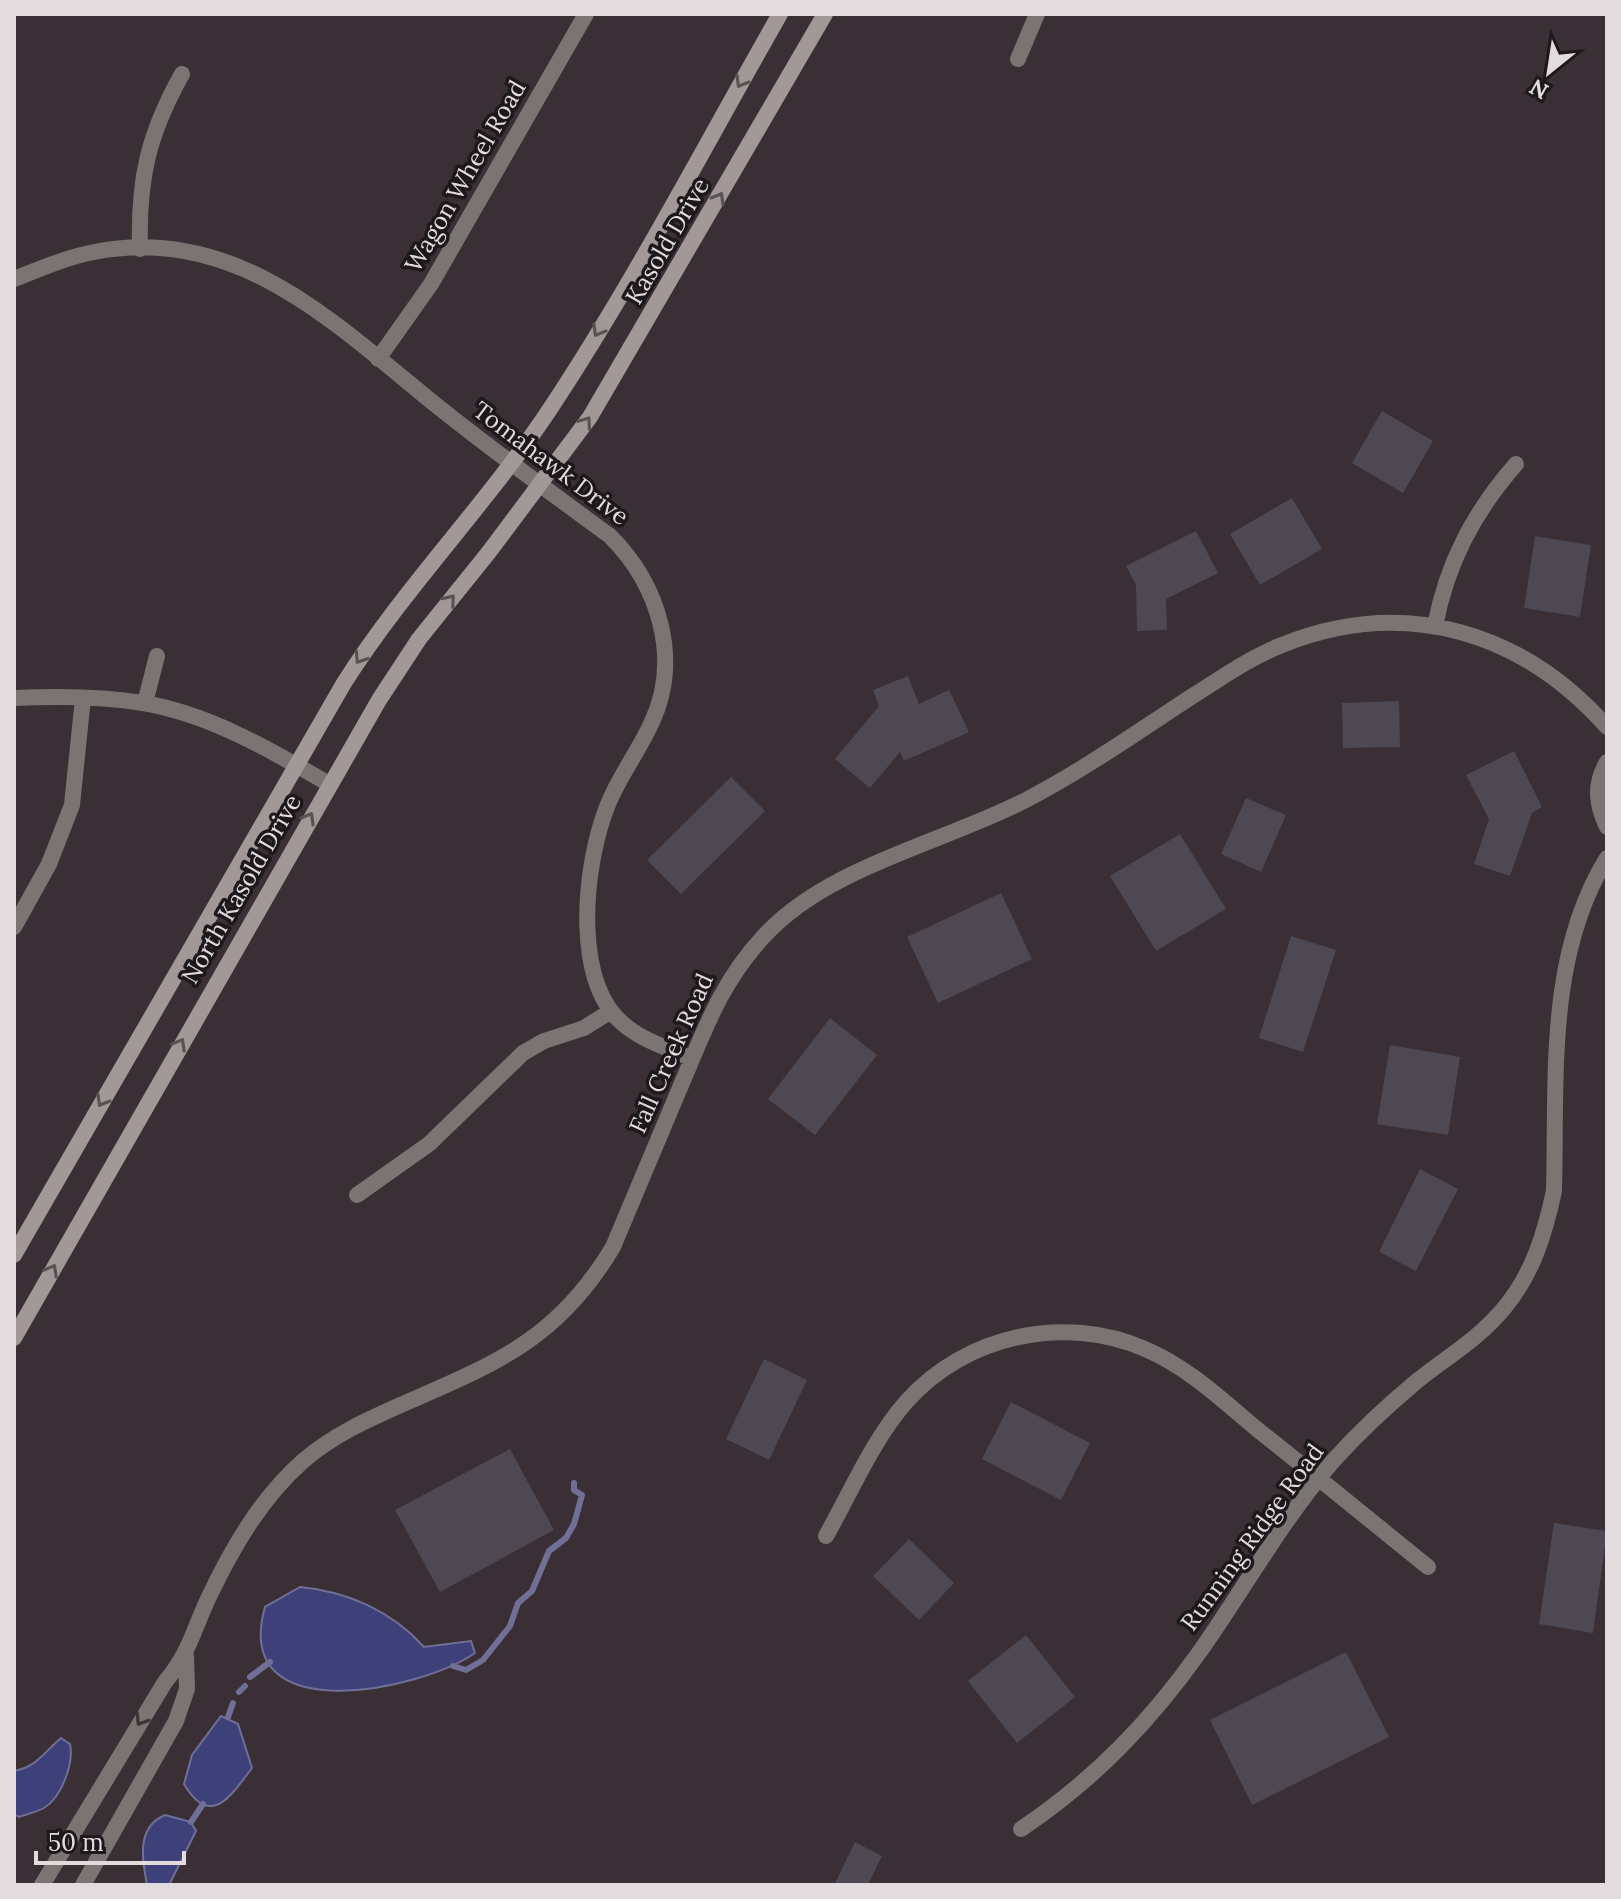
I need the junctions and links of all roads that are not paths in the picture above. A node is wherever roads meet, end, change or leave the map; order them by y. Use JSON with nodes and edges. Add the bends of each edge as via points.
{"nodes":[{"id":1,"x":586,"y":14,"type":"edge"},
{"id":2,"x":780,"y":14,"type":"edge"},
{"id":3,"x":825,"y":14,"type":"edge"},
{"id":4,"x":1037,"y":14,"type":"edge"},
{"id":5,"x":1018,"y":59,"type":"dead end"},
{"id":6,"x":182,"y":74,"type":"dead end"},
{"id":7,"x":140,"y":249,"type":"junction"},
{"id":8,"x":14,"y":279,"type":"edge"},
{"id":9,"x":378,"y":359,"type":"junction"},
{"id":10,"x":510,"y":464,"type":"junction"},
{"id":11,"x":1516,"y":464,"type":"dead end"},
{"id":12,"x":540,"y":485,"type":"junction"},
{"id":13,"x":1435,"y":626,"type":"junction"},
{"id":14,"x":157,"y":656,"type":"dead end"},
{"id":15,"x":14,"y":698,"type":"edge"},
{"id":16,"x":83,"y":698,"type":"junction"},
{"id":17,"x":145,"y":703,"type":"junction"},
{"id":18,"x":1607,"y":727,"type":"edge"},
{"id":19,"x":1607,"y":762,"type":"edge"},
{"id":20,"x":296,"y":764,"type":"junction"},
{"id":21,"x":329,"y":784,"type":"junction"},
{"id":22,"x":1607,"y":827,"type":"edge"},
{"id":23,"x":1607,"y":858,"type":"edge"},
{"id":24,"x":14,"y":927,"type":"edge"},
{"id":25,"x":611,"y":1011,"type":"junction"},
{"id":26,"x":692,"y":1059,"type":"junction"},
{"id":27,"x":357,"y":1195,"type":"dead end"},
{"id":28,"x":14,"y":1255,"type":"edge"},
{"id":29,"x":14,"y":1338,"type":"edge"},
{"id":30,"x":1319,"y":1479,"type":"junction"},
{"id":31,"x":826,"y":1536,"type":"dead end"},
{"id":32,"x":1428,"y":1567,"type":"dead end"},
{"id":33,"x":186,"y":1656,"type":"junction"},
{"id":34,"x":1021,"y":1829,"type":"dead end"},
{"id":35,"x":42,"y":1885,"type":"edge"},
{"id":36,"x":83,"y":1885,"type":"edge"}],
"edges":[{"from":1,"to":9,"type":"street","name":"Wagon Wheel Road","via":[[437,273]]},
{"from":2,"to":10,"type":"main road","name":"Kasold Drive","one_way":true,"via":[[583,357]]},
{"from":12,"to":3,"type":"main road","name":"Kasold Drive","one_way":true,"via":[[612,383]]},
{"from":4,"to":5,"type":"street"},
{"from":6,"to":7,"type":"street","via":[[163,107],[142,170]]},
{"from":7,"to":8,"type":"street","name":"Tomahawk Drive","via":[[97,251]]},
{"from":7,"to":9,"type":"street","name":"Tomahawk Drive","via":[[181,250],[249,269],[316,308]]},
{"from":9,"to":10,"type":"street","name":"Tomahawk Drive"},
{"from":10,"to":12,"type":"street","name":"Tomahawk Drive"},
{"from":10,"to":20,"type":"main road","name":"North Kasold Drive","one_way":true,"via":[[367,646]]},
{"from":11,"to":13,"type":"street","via":[[1471,523],[1452,562]]},
{"from":21,"to":12,"type":"main road","name":"North Kasold Drive","one_way":true,"via":[[419,639]]},
{"from":12,"to":25,"type":"street","name":"Tomahawk Drive","via":[[626,552],[649,586],[664,636],[657,709],[617,783],[592,858],[588,935],[599,991]]},
{"from":13,"to":18,"type":"street","name":"Fall Creek Road","via":[[1487,639],[1520,655],[1572,691]]},
{"from":13,"to":26,"type":"street","name":"Fall Creek Road","via":[[1363,624],[1281,645],[1022,802],[833,885],[767,933],[745,958],[724,985]]},
{"from":14,"to":17,"type":"street"},
{"from":15,"to":16,"type":"street"},
{"from":16,"to":17,"type":"street"},
{"from":16,"to":24,"type":"street","via":[[72,805],[49,864]]},
{"from":17,"to":20,"type":"street","via":[[237,734]]},
{"from":19,"to":22,"type":"street","via":[[1597,792]]},
{"from":20,"to":21,"type":"street"},
{"from":20,"to":28,"type":"main road","name":"North Kasold Drive","one_way":true},
{"from":29,"to":21,"type":"main road","name":"North Kasold Drive","one_way":true},
{"from":23,"to":30,"type":"street","name":"Running Ridge Road","via":[[1583,908],[1563,985],[1554,1191],[1536,1256],[1490,1324],[1374,1419]]},
{"from":25,"to":26,"type":"street","name":"Tomahawk Drive","via":[[626,1027]]},
{"from":25,"to":27,"type":"street","via":[[523,1053],[429,1144]]},
{"from":26,"to":33,"type":"street","name":"Fall Creek Road","via":[[613,1247],[573,1304],[514,1353],[354,1426],[303,1461],[250,1521],[206,1603]]},
{"from":30,"to":31,"type":"street","via":[[1167,1359],[1113,1338],[1048,1332],[981,1348],[931,1378],[889,1424]]},
{"from":30,"to":32,"type":"street"},
{"from":30,"to":34,"type":"street","name":"Running Ridge Road","via":[[1161,1703],[1073,1794]]},
{"from":33,"to":35,"type":"street","name":"Fall Creek Road","one_way":true},
{"from":33,"to":36,"type":"street","name":"Fall Creek Road","via":[[187,1689],[176,1721]]}]}
